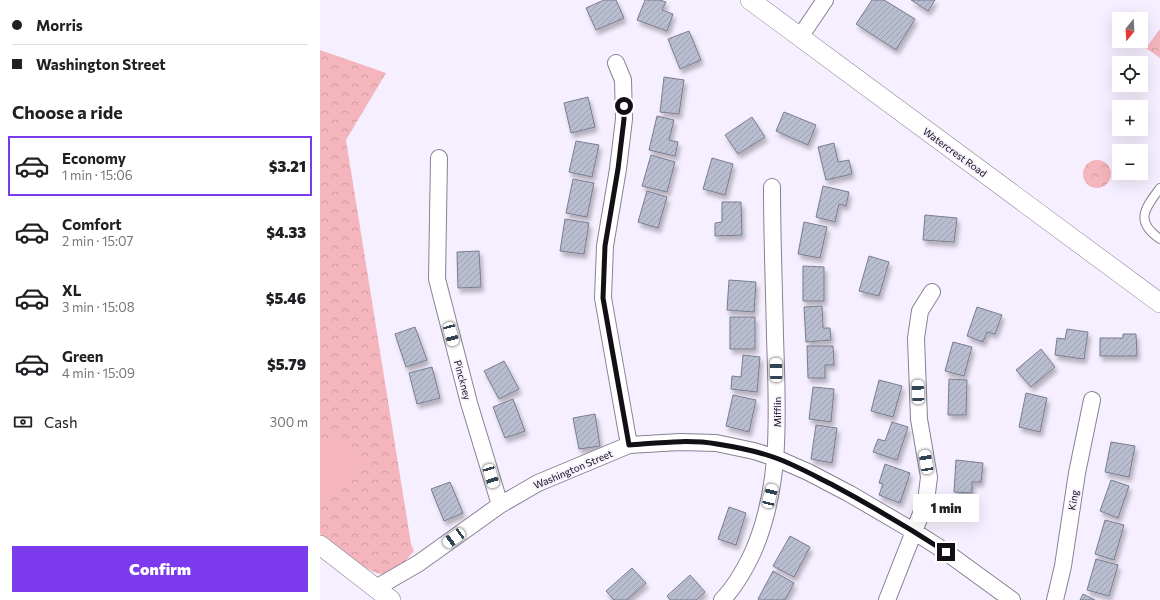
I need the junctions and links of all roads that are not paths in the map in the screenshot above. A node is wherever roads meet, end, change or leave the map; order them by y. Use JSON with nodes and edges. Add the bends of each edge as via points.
{"nodes":[{"id":1,"x":750,"y":0,"type":"edge"},
{"id":2,"x":825,"y":0,"type":"edge"},
{"id":3,"x":800,"y":37,"type":"junction"},
{"id":4,"x":616,"y":63,"type":"dead end"},
{"id":5,"x":439,"y":158,"type":"dead end"},
{"id":6,"x":772,"y":187,"type":"dead end"},
{"id":7,"x":1160,"y":188,"type":"edge"},
{"id":8,"x":1160,"y":239,"type":"edge"},
{"id":9,"x":932,"y":292,"type":"dead end"},
{"id":10,"x":1160,"y":304,"type":"edge"},
{"id":11,"x":1092,"y":400,"type":"dead end"},
{"id":12,"x":629,"y":445,"type":"junction"},
{"id":13,"x":776,"y":458,"type":"junction"},
{"id":14,"x":500,"y":505,"type":"junction"},
{"id":15,"x":915,"y":532,"type":"junction"},
{"id":16,"x":320,"y":545,"type":"edge"},
{"id":17,"x":372,"y":594,"type":"edge"},
{"id":18,"x":391,"y":600,"type":"edge"},
{"id":19,"x":722,"y":600,"type":"edge"},
{"id":20,"x":888,"y":600,"type":"edge"},
{"id":21,"x":1012,"y":600,"type":"edge"},
{"id":22,"x":1055,"y":600,"type":"edge"}],
"edges":[{"from":1,"to":3,"type":"street","name":"Watercrest Road"},
{"from":2,"to":3,"type":"street"},
{"from":3,"to":10,"type":"street","name":"Watercrest Road"},
{"from":4,"to":12,"type":"street","via":[[623,80],[624,119],[605,246],[603,298]]},
{"from":5,"to":14,"type":"street","name":"Pinckney","via":[[437,279],[469,403]]},
{"from":6,"to":13,"type":"street","name":"Mifflin","via":[[778,417]]},
{"from":7,"to":8,"type":"lane","via":[[1144,212],[1147,227]]},
{"from":9,"to":15,"type":"street","via":[[920,311],[916,338],[919,419],[929,477],[926,501]]},
{"from":11,"to":22,"type":"street","name":"King"},
{"from":12,"to":13,"type":"street","name":"Washington Street","via":[[716,443]]},
{"from":12,"to":14,"type":"street","name":"Washington Street","via":[[538,483]]},
{"from":13,"to":15,"type":"street","name":"Washington Street","via":[[850,494]]},
{"from":13,"to":19,"type":"street","name":"Mifflin","via":[[761,534],[742,575]]},
{"from":14,"to":17,"type":"street","name":"Washington Street"},
{"from":15,"to":20,"type":"street"},
{"from":15,"to":21,"type":"street","name":"Washington Street"},
{"from":16,"to":17,"type":"street"},
{"from":17,"to":18,"type":"street"}]}
